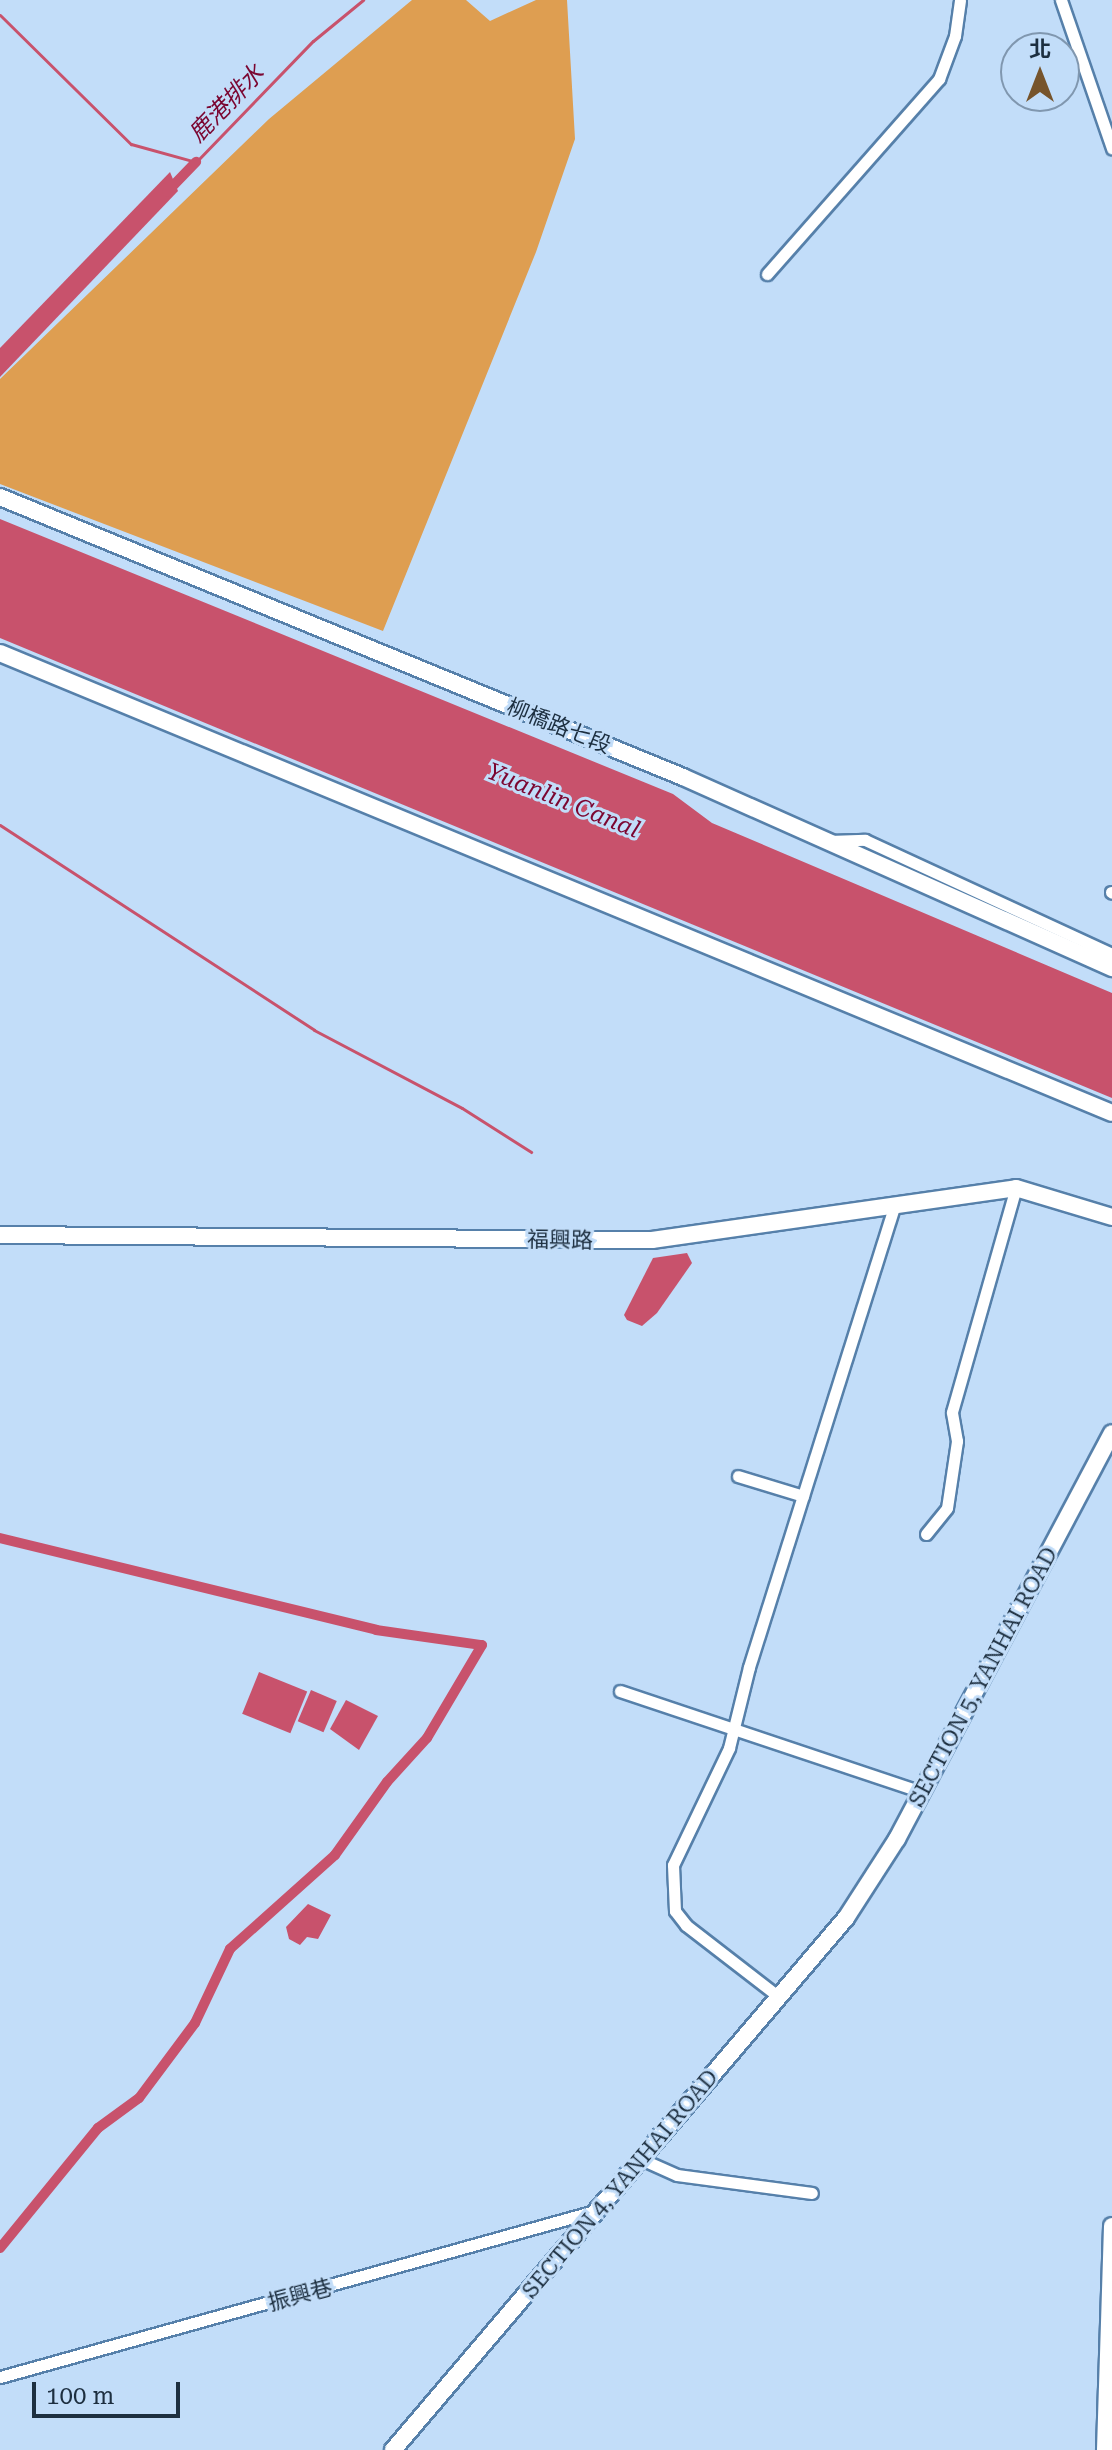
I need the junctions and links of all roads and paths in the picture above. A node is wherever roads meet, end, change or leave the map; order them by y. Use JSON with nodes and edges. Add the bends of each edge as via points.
{"nodes":[{"id":1,"x":960,"y":0,"type":"edge"},
{"id":2,"x":1061,"y":0,"type":"edge"},
{"id":3,"x":1112,"y":148,"type":"edge"},
{"id":4,"x":767,"y":274,"type":"dead end"},
{"id":5,"x":0,"y":497,"type":"edge"},
{"id":6,"x":0,"y":653,"type":"edge"},
{"id":7,"x":829,"y":841,"type":"junction"},
{"id":8,"x":1112,"y":954,"type":"edge"},
{"id":9,"x":1112,"y":968,"type":"edge"},
{"id":10,"x":1112,"y":1113,"type":"edge"},
{"id":11,"x":1016,"y":1188,"type":"junction"},
{"id":12,"x":894,"y":1206,"type":"junction"},
{"id":13,"x":1112,"y":1217,"type":"edge"},
{"id":14,"x":0,"y":1235,"type":"edge"},
{"id":15,"x":1112,"y":1433,"type":"edge"},
{"id":16,"x":738,"y":1476,"type":"dead end"},
{"id":17,"x":803,"y":1496,"type":"junction"},
{"id":18,"x":926,"y":1534,"type":"dead end"},
{"id":19,"x":620,"y":1691,"type":"dead end"},
{"id":20,"x":734,"y":1729,"type":"junction"},
{"id":21,"x":922,"y":1792,"type":"junction"},
{"id":22,"x":846,"y":1918,"type":"joint"},
{"id":23,"x":779,"y":1997,"type":"junction"},
{"id":24,"x":641,"y":2159,"type":"junction"},
{"id":25,"x":812,"y":2193,"type":"dead end"},
{"id":26,"x":599,"y":2210,"type":"junction"},
{"id":27,"x":1112,"y":2226,"type":"edge"},
{"id":28,"x":1112,"y":2308,"type":"edge"},
{"id":29,"x":0,"y":2377,"type":"edge"},
{"id":30,"x":393,"y":2450,"type":"edge"},
{"id":31,"x":1105,"y":2450,"type":"edge"}],
"edges":[{"from":1,"to":4,"type":"street","via":[[955,36],[939,79]]},
{"from":2,"to":3,"type":"street"},
{"from":5,"to":7,"type":"street","name":"柳橋路七段"},
{"from":6,"to":10,"type":"street"},
{"from":7,"to":8,"type":"street","via":[[865,840]]},
{"from":7,"to":9,"type":"street","name":"柳橋路七段"},
{"from":11,"to":12,"type":"street","name":"福興路"},
{"from":11,"to":13,"type":"street","name":"福興路"},
{"from":11,"to":18,"type":"street","via":[[952,1412],[957,1441],[947,1508]]},
{"from":12,"to":14,"type":"street","name":"福興路","via":[[652,1240]]},
{"from":12,"to":17,"type":"street"},
{"from":15,"to":21,"type":"street","name":"SECTION 5, YANHAI ROAD"},
{"from":16,"to":17,"type":"street"},
{"from":17,"to":20,"type":"street"},
{"from":19,"to":20,"type":"street"},
{"from":20,"to":21,"type":"street"},
{"from":20,"to":23,"type":"street","via":[[676,1856],[675,1911]]},
{"from":21,"to":22,"type":"street","name":"SECTION 5, YANHAI ROAD"},
{"from":22,"to":23,"type":"street","name":"SECTION 4, YANHAI ROAD"},
{"from":23,"to":24,"type":"street","name":"SECTION 4, YANHAI ROAD"},
{"from":24,"to":25,"type":"street","via":[[677,2175]]},
{"from":24,"to":26,"type":"street","name":"SECTION 4, YANHAI ROAD"},
{"from":26,"to":29,"type":"street","name":"振興巷"},
{"from":26,"to":30,"type":"street","name":"SECTION 4, YANHAI ROAD"},
{"from":27,"to":28,"type":"street"},
{"from":28,"to":31,"type":"street"}]}
